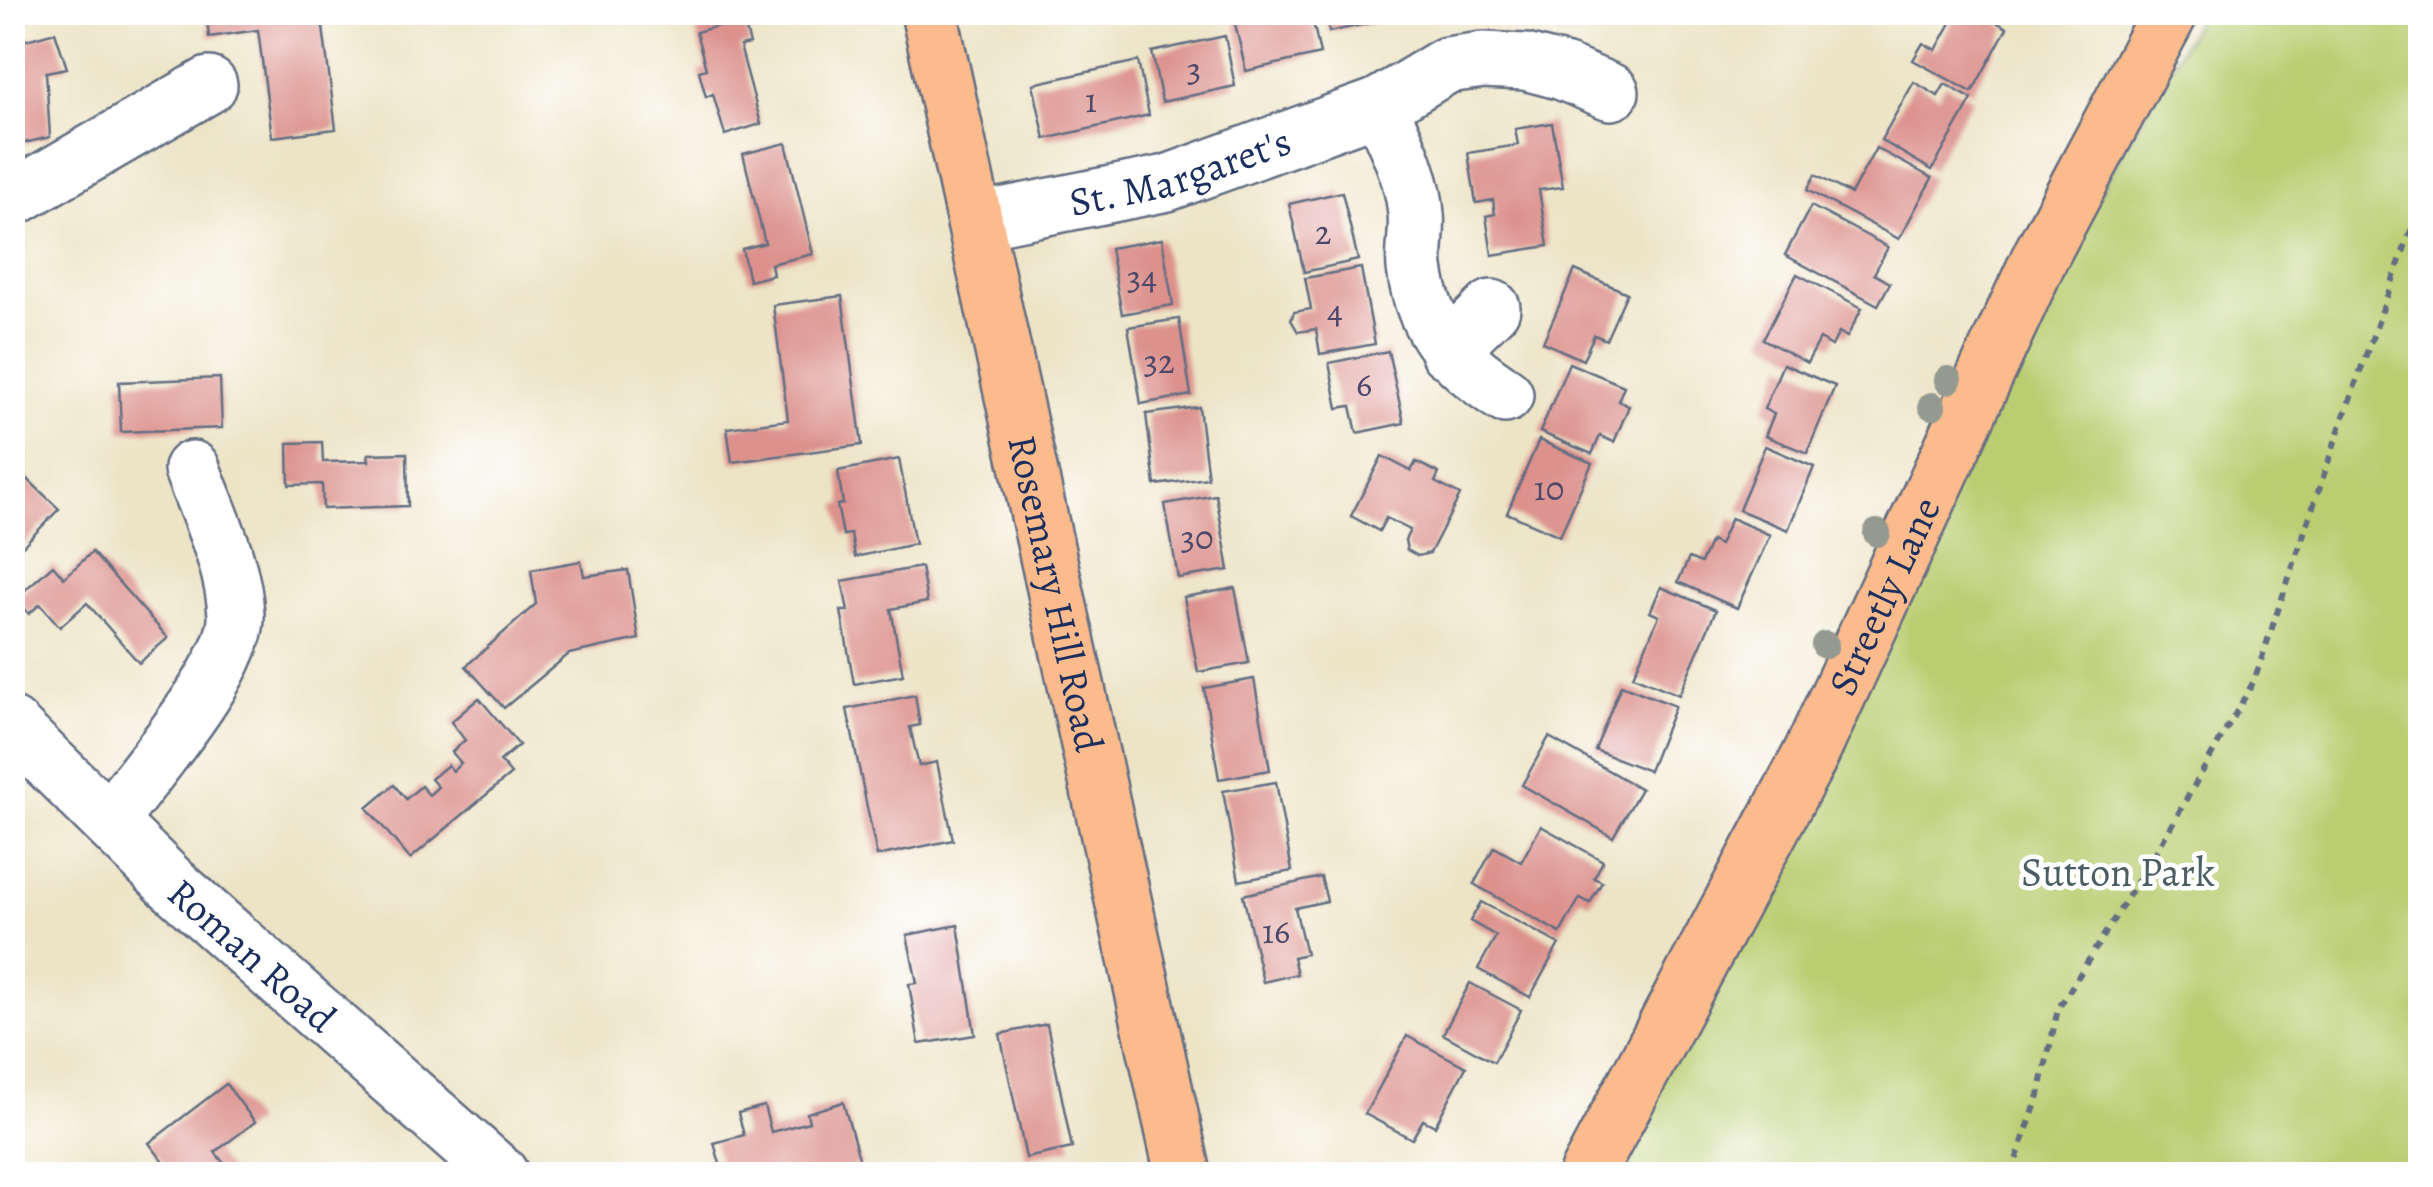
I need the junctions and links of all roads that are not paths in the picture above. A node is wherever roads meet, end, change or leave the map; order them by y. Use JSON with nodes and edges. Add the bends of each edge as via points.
{"nodes":[{"id":1,"x":929,"y":12,"type":"edge"},
{"id":2,"x":2170,"y":12,"type":"edge"},
{"id":3,"x":1584,"y":66,"type":"dead end"},
{"id":4,"x":209,"y":86,"type":"dead end"},
{"id":5,"x":1379,"y":106,"type":"junction"},
{"id":6,"x":12,"y":199,"type":"edge"},
{"id":7,"x":976,"y":221,"type":"junction"},
{"id":8,"x":1492,"y":308,"type":"dead end"},
{"id":9,"x":1448,"y":351,"type":"junction"},
{"id":10,"x":1504,"y":394,"type":"dead end"},
{"id":11,"x":192,"y":469,"type":"dead end"},
{"id":12,"x":12,"y":726,"type":"edge"},
{"id":13,"x":108,"y":821,"type":"junction"},
{"id":14,"x":500,"y":1174,"type":"edge"},
{"id":15,"x":1184,"y":1174,"type":"edge"},
{"id":16,"x":1587,"y":1174,"type":"edge"}],
"edges":[{"from":1,"to":7,"type":"main road","name":"Rosemary Hill Road"},
{"from":2,"to":16,"type":"main road","name":"Streetly Lane","via":[[2040,258],[1810,756]]},
{"from":3,"to":5,"type":"street","name":"St. Margaret's","via":[[1483,60],[1446,65]]},
{"from":4,"to":6,"type":"street"},
{"from":5,"to":7,"type":"street","name":"St. Margaret's","via":[[1167,183]]},
{"from":5,"to":9,"type":"street","via":[[1408,170],[1415,267],[1426,312]]},
{"from":7,"to":15,"type":"main road","name":"Rosemary Hill Road"},
{"from":8,"to":9,"type":"street"},
{"from":9,"to":10,"type":"street"},
{"from":11,"to":13,"type":"street","via":[[230,573],[237,619],[221,669]]},
{"from":12,"to":13,"type":"street","name":"Roman Road"},
{"from":13,"to":14,"type":"street","name":"Roman Road"}]}
